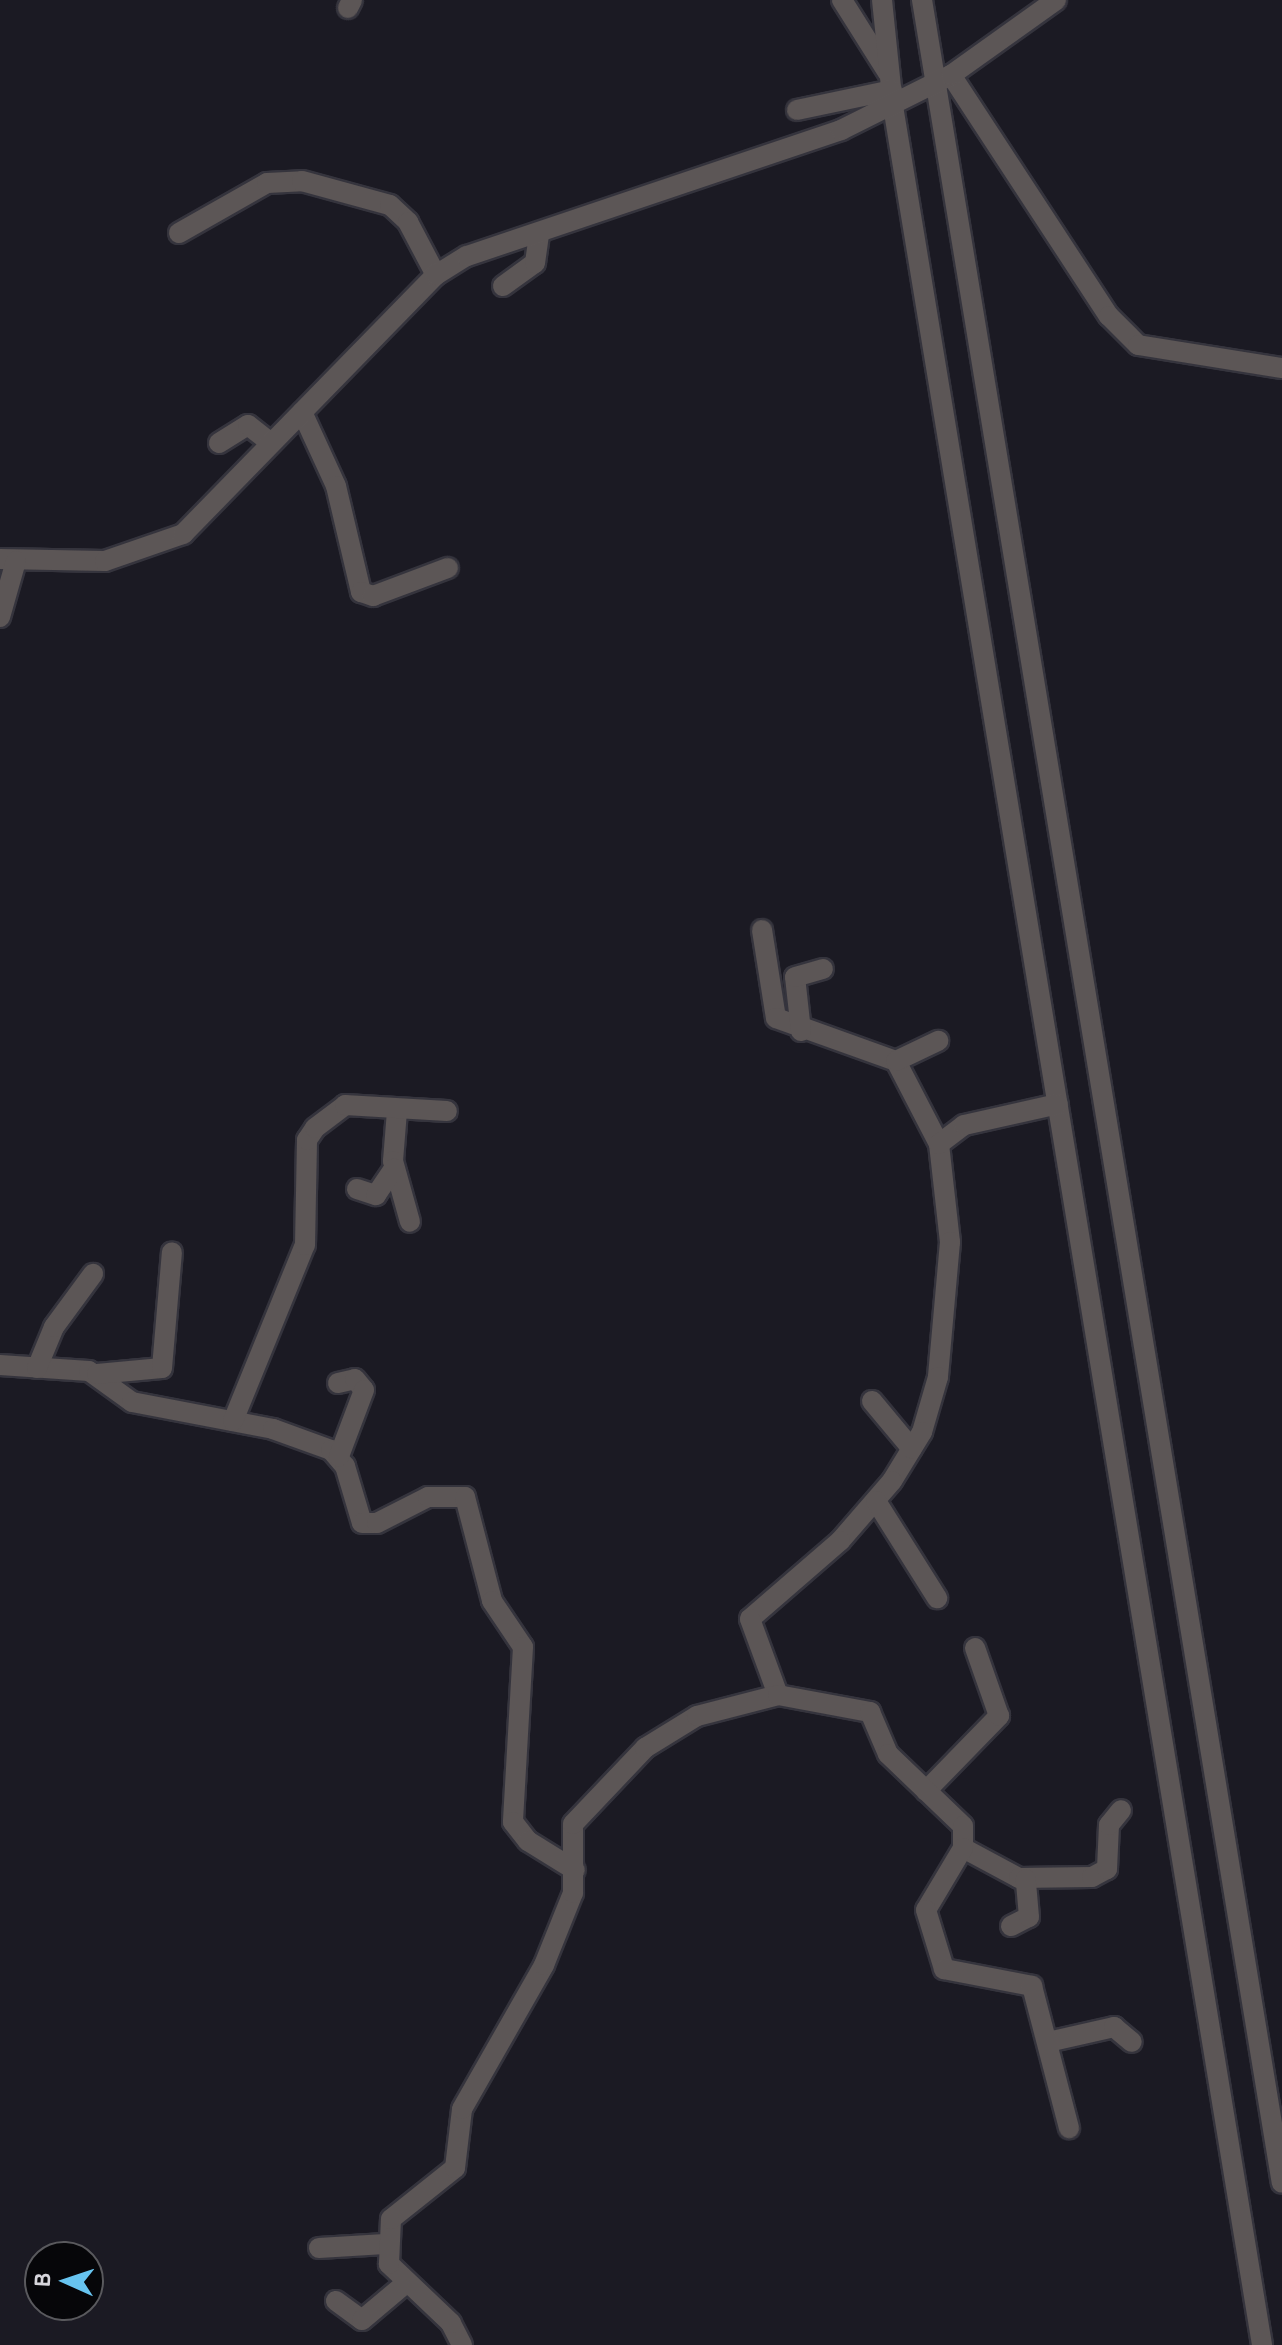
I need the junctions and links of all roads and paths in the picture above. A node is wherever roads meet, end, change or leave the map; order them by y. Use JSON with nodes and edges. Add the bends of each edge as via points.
{"nodes":[{"id":1,"x":842,"y":0,"type":"edge"},
{"id":2,"x":882,"y":0,"type":"edge"},
{"id":3,"x":922,"y":0,"type":"edge"},
{"id":4,"x":1056,"y":0,"type":"edge"},
{"id":5,"x":951,"y":75,"type":"junction"},
{"id":6,"x":931,"y":86,"type":"junction"},
{"id":7,"x":892,"y":91,"type":"junction"},
{"id":8,"x":797,"y":110,"type":"dead end"},
{"id":9,"x":179,"y":233,"type":"dead end"},
{"id":10,"x":539,"y":234,"type":"junction"},
{"id":11,"x":436,"y":275,"type":"junction"},
{"id":12,"x":503,"y":286,"type":"dead end"},
{"id":13,"x":1282,"y":368,"type":"edge"},
{"id":14,"x":302,"y":412,"type":"junction"},
{"id":15,"x":219,"y":443,"type":"dead end"},
{"id":16,"x":271,"y":443,"type":"junction"},
{"id":17,"x":8,"y":560,"type":"edge"},
{"id":18,"x":448,"y":568,"type":"dead end"},
{"id":19,"x":0,"y":617,"type":"edge"},
{"id":20,"x":762,"y":930,"type":"dead end"},
{"id":21,"x":823,"y":969,"type":"dead end"},
{"id":22,"x":801,"y":1031,"type":"junction"},
{"id":23,"x":938,"y":1041,"type":"dead end"},
{"id":24,"x":896,"y":1061,"type":"junction"},
{"id":25,"x":1058,"y":1104,"type":"junction"},
{"id":26,"x":397,"y":1111,"type":"junction"},
{"id":27,"x":447,"y":1111,"type":"dead end"},
{"id":28,"x":939,"y":1144,"type":"junction"},
{"id":29,"x":394,"y":1168,"type":"junction"},
{"id":30,"x":357,"y":1189,"type":"dead end"},
{"id":31,"x":410,"y":1222,"type":"dead end"},
{"id":32,"x":172,"y":1252,"type":"dead end"},
{"id":33,"x":93,"y":1274,"type":"dead end"},
{"id":34,"x":0,"y":1365,"type":"edge"},
{"id":35,"x":37,"y":1368,"type":"junction"},
{"id":36,"x":97,"y":1374,"type":"junction"},
{"id":37,"x":338,"y":1383,"type":"dead end"},
{"id":38,"x":872,"y":1401,"type":"dead end"},
{"id":39,"x":233,"y":1421,"type":"junction"},
{"id":40,"x":912,"y":1449,"type":"junction"},
{"id":41,"x":339,"y":1456,"type":"junction"},
{"id":42,"x":876,"y":1501,"type":"junction"},
{"id":43,"x":937,"y":1598,"type":"dead end"},
{"id":44,"x":975,"y":1648,"type":"dead end"},
{"id":45,"x":778,"y":1695,"type":"junction"},
{"id":46,"x":926,"y":1791,"type":"junction"},
{"id":47,"x":1121,"y":1810,"type":"dead end"},
{"id":48,"x":963,"y":1848,"type":"junction"},
{"id":49,"x":575,"y":1870,"type":"junction"},
{"id":50,"x":1026,"y":1879,"type":"junction"},
{"id":51,"x":1011,"y":1926,"type":"dead end"},
{"id":52,"x":1048,"y":2042,"type":"junction"},
{"id":53,"x":1132,"y":2042,"type":"dead end"},
{"id":54,"x":1069,"y":2128,"type":"dead end"},
{"id":55,"x":1282,"y":2183,"type":"edge"},
{"id":56,"x":385,"y":2244,"type":"junction"},
{"id":57,"x":319,"y":2248,"type":"dead end"},
{"id":58,"x":406,"y":2283,"type":"junction"},
{"id":59,"x":336,"y":2301,"type":"dead end"},
{"id":60,"x":462,"y":2345,"type":"edge"},
{"id":61,"x":1262,"y":2345,"type":"edge"}],
"edges":[{"from":1,"to":7,"type":"street"},
{"from":2,"to":7,"type":"street"},
{"from":3,"to":6,"type":"street"},
{"from":4,"to":5,"type":"street"},
{"from":5,"to":6,"type":"street"},
{"from":5,"to":13,"type":"street","via":[[1109,316],[1138,345]]},
{"from":6,"to":7,"type":"street"},
{"from":6,"to":55,"type":"street"},
{"from":7,"to":8,"type":"street"},
{"from":7,"to":10,"type":"street"},
{"from":7,"to":25,"type":"street"},
{"from":9,"to":11,"type":"street","via":[[267,183],[302,181],[390,205],[408,222]]},
{"from":10,"to":11,"type":"street"},
{"from":10,"to":12,"type":"street","via":[[535,263]]},
{"from":11,"to":14,"type":"street"},
{"from":14,"to":16,"type":"street"},
{"from":14,"to":18,"type":"street","via":[[336,486],[361,592],[373,596]]},
{"from":15,"to":16,"type":"street","via":[[248,425]]},
{"from":16,"to":17,"type":"street","via":[[183,534],[163,544],[105,561]]},
{"from":17,"to":19,"type":"street"},
{"from":20,"to":22,"type":"street","via":[[771,1008]]},
{"from":21,"to":22,"type":"street","via":[[795,977]]},
{"from":22,"to":24,"type":"street"},
{"from":23,"to":24,"type":"street"},
{"from":24,"to":28,"type":"street"},
{"from":25,"to":28,"type":"street","via":[[964,1125]]},
{"from":25,"to":61,"type":"street"},
{"from":26,"to":27,"type":"street"},
{"from":26,"to":29,"type":"street"},
{"from":26,"to":39,"type":"street","via":[[345,1105],[307,1140],[305,1245]]},
{"from":28,"to":40,"type":"street","via":[[949,1305],[938,1377]]},
{"from":29,"to":30,"type":"street","via":[[376,1195]]},
{"from":29,"to":31,"type":"street"},
{"from":32,"to":36,"type":"street","via":[[162,1368]]},
{"from":33,"to":35,"type":"street","via":[[54,1327]]},
{"from":34,"to":35,"type":"street"},
{"from":35,"to":36,"type":"street"},
{"from":36,"to":39,"type":"street","via":[[132,1402]]},
{"from":37,"to":41,"type":"street","via":[[355,1379],[364,1390]]},
{"from":38,"to":40,"type":"street"},
{"from":39,"to":41,"type":"street"},
{"from":40,"to":42,"type":"street"},
{"from":41,"to":49,"type":"street","via":[[362,1523],[377,1523],[428,1497],[459,1494],[469,1504],[492,1601],[523,1647],[513,1822],[528,1841]]},
{"from":42,"to":43,"type":"street"},
{"from":42,"to":45,"type":"street","via":[[840,1541],[755,1609],[750,1631]]},
{"from":44,"to":46,"type":"street","via":[[999,1716]]},
{"from":45,"to":46,"type":"street","via":[[870,1712],[881,1746]]},
{"from":45,"to":49,"type":"street","via":[[697,1716],[645,1748],[573,1824]]},
{"from":46,"to":48,"type":"street","via":[[963,1826]]},
{"from":47,"to":50,"type":"street","via":[[1109,1825],[1110,1862],[1102,1875]]},
{"from":48,"to":50,"type":"street"},
{"from":48,"to":52,"type":"street","via":[[926,1910],[938,1957],[956,1976],[1032,1986]]},
{"from":49,"to":56,"type":"street","via":[[551,1951],[462,2109],[455,2168],[399,2208]]},
{"from":50,"to":51,"type":"street","via":[[1029,1917]]},
{"from":52,"to":53,"type":"street","via":[[1114,2027]]},
{"from":52,"to":54,"type":"street"},
{"from":56,"to":57,"type":"street"},
{"from":56,"to":58,"type":"street","via":[[389,2264]]},
{"from":58,"to":59,"type":"street","via":[[362,2320]]},
{"from":58,"to":60,"type":"street","via":[[451,2323]]}]}
